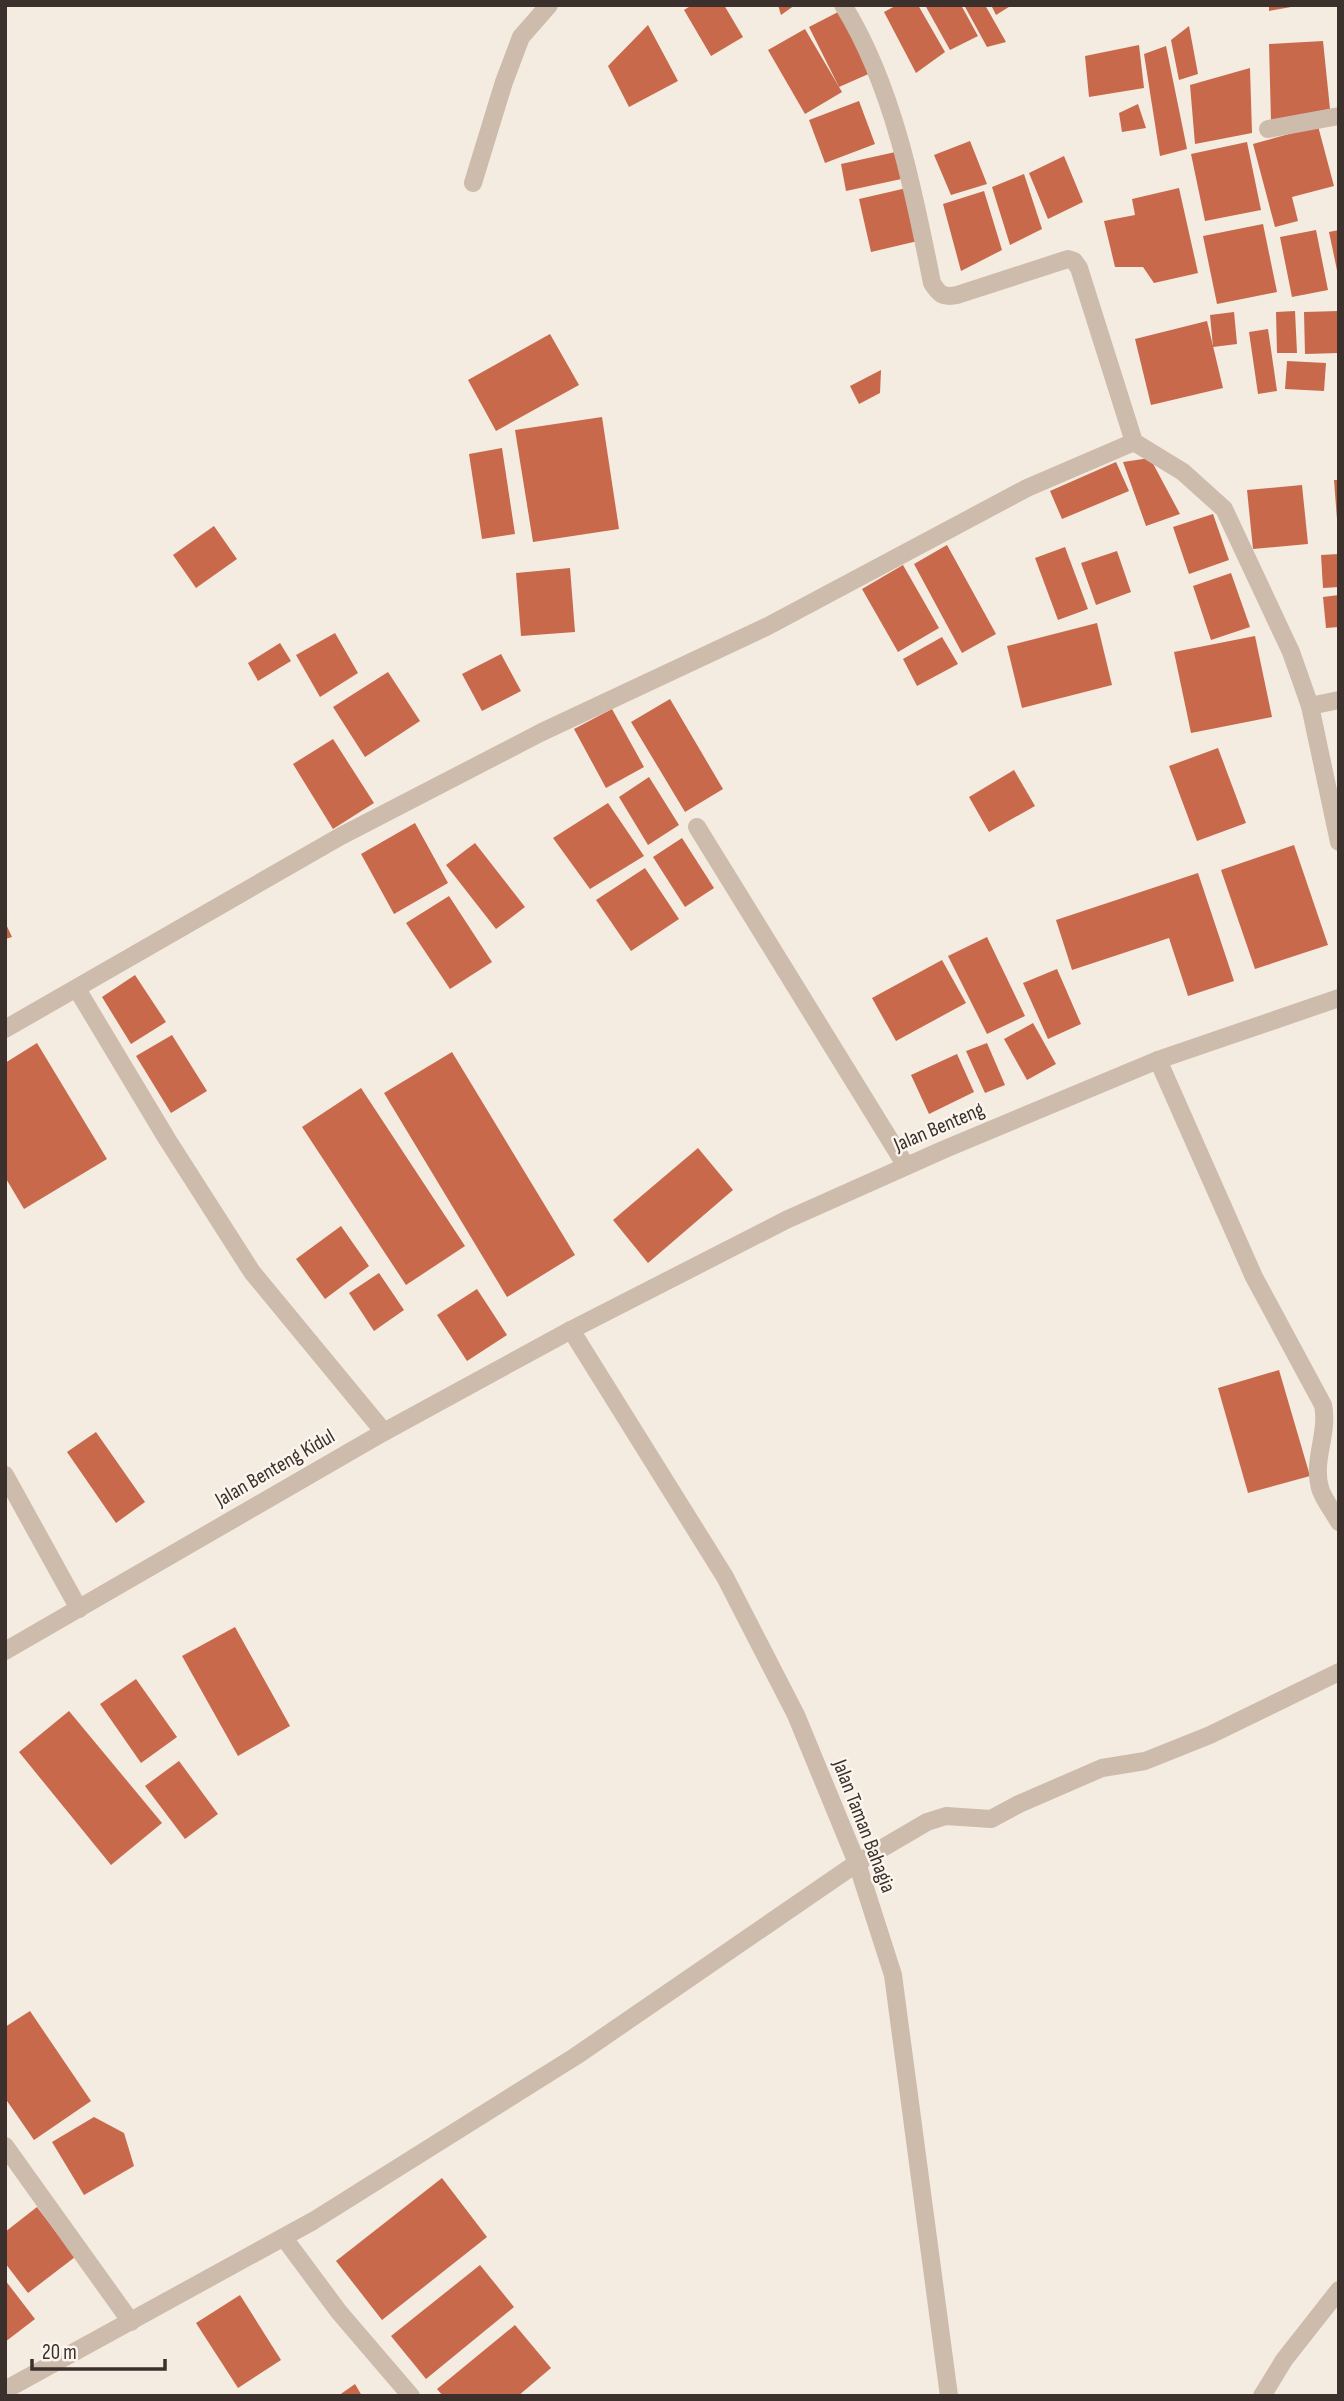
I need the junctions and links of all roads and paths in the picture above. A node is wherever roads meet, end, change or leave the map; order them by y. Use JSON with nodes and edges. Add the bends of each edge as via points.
{"nodes":[{"id":1,"x":549,"y":5,"type":"edge"},
{"id":2,"x":843,"y":5,"type":"edge"},
{"id":3,"x":1339,"y":116,"type":"edge"},
{"id":4,"x":1268,"y":129,"type":"dead end"},
{"id":5,"x":473,"y":183,"type":"dead end"},
{"id":6,"x":1134,"y":442,"type":"junction"},
{"id":7,"x":1339,"y":701,"type":"edge"},
{"id":8,"x":1310,"y":706,"type":"junction"},
{"id":9,"x":697,"y":827,"type":"dead end"},
{"id":10,"x":1339,"y":842,"type":"edge"},
{"id":11,"x":77,"y":989,"type":"junction"},
{"id":12,"x":1339,"y":998,"type":"edge"},
{"id":13,"x":5,"y":1029,"type":"edge"},
{"id":14,"x":1158,"y":1060,"type":"junction"},
{"id":15,"x":906,"y":1166,"type":"junction"},
{"id":16,"x":571,"y":1330,"type":"junction"},
{"id":17,"x":1332,"y":1421,"type":"edge"},
{"id":18,"x":384,"y":1432,"type":"junction"},
{"id":19,"x":5,"y":1475,"type":"edge"},
{"id":20,"x":1339,"y":1522,"type":"edge"},
{"id":21,"x":79,"y":1609,"type":"junction"},
{"id":22,"x":5,"y":1651,"type":"edge"},
{"id":23,"x":1339,"y":1672,"type":"edge"},
{"id":24,"x":857,"y":1863,"type":"junction"},
{"id":25,"x":5,"y":2146,"type":"edge"},
{"id":26,"x":284,"y":2238,"type":"junction"},
{"id":27,"x":1339,"y":2290,"type":"edge"},
{"id":28,"x":131,"y":2322,"type":"junction"},
{"id":29,"x":5,"y":2390,"type":"edge"},
{"id":30,"x":411,"y":2396,"type":"edge"},
{"id":31,"x":949,"y":2396,"type":"edge"},
{"id":32,"x":1262,"y":2396,"type":"edge"}],
"edges":[{"from":1,"to":5,"type":"street","via":[[521,37]]},
{"from":2,"to":6,"type":"street","via":[[876,74],[906,162],[932,283],[939,294],[957,295],[1068,259],[1074,261]]},
{"from":3,"to":4,"type":"street"},
{"from":6,"to":8,"type":"street","via":[[1183,472],[1224,509],[1291,652]]},
{"from":6,"to":11,"type":"street","via":[[1027,488],[766,627],[542,732],[400,805]]},
{"from":7,"to":8,"type":"street"},
{"from":8,"to":10,"type":"street"},
{"from":9,"to":15,"type":"street"},
{"from":11,"to":13,"type":"street"},
{"from":11,"to":18,"type":"street","via":[[252,1272]]},
{"from":12,"to":14,"type":"street","name":"Jalan Benteng"},
{"from":14,"to":15,"type":"street","name":"Jalan Benteng"},
{"from":14,"to":17,"type":"street","via":[[1254,1277]]},
{"from":15,"to":16,"type":"street","name":"Jalan Benteng","via":[[786,1220]]},
{"from":16,"to":18,"type":"street","name":"Jalan Benteng Kidul"},
{"from":16,"to":24,"type":"street","name":"Jalan Taman Bahagia","via":[[725,1577],[796,1715]]},
{"from":17,"to":20,"type":"street","via":[[1318,1475],[1320,1490]]},
{"from":18,"to":21,"type":"street","name":"Jalan Benteng Kidul"},
{"from":19,"to":21,"type":"street"},
{"from":21,"to":22,"type":"street","name":"Jalan Benteng Kidul"},
{"from":23,"to":24,"type":"street","via":[[1210,1735],[1146,1761],[1102,1768],[991,1819],[946,1816],[927,1822]]},
{"from":24,"to":26,"type":"street","via":[[576,2056]]},
{"from":24,"to":31,"type":"street","name":"Jalan Taman Bahagia","via":[[893,1975]]},
{"from":25,"to":28,"type":"street"},
{"from":26,"to":28,"type":"street"},
{"from":26,"to":30,"type":"street"},
{"from":27,"to":32,"type":"street"},
{"from":28,"to":29,"type":"street"}]}
